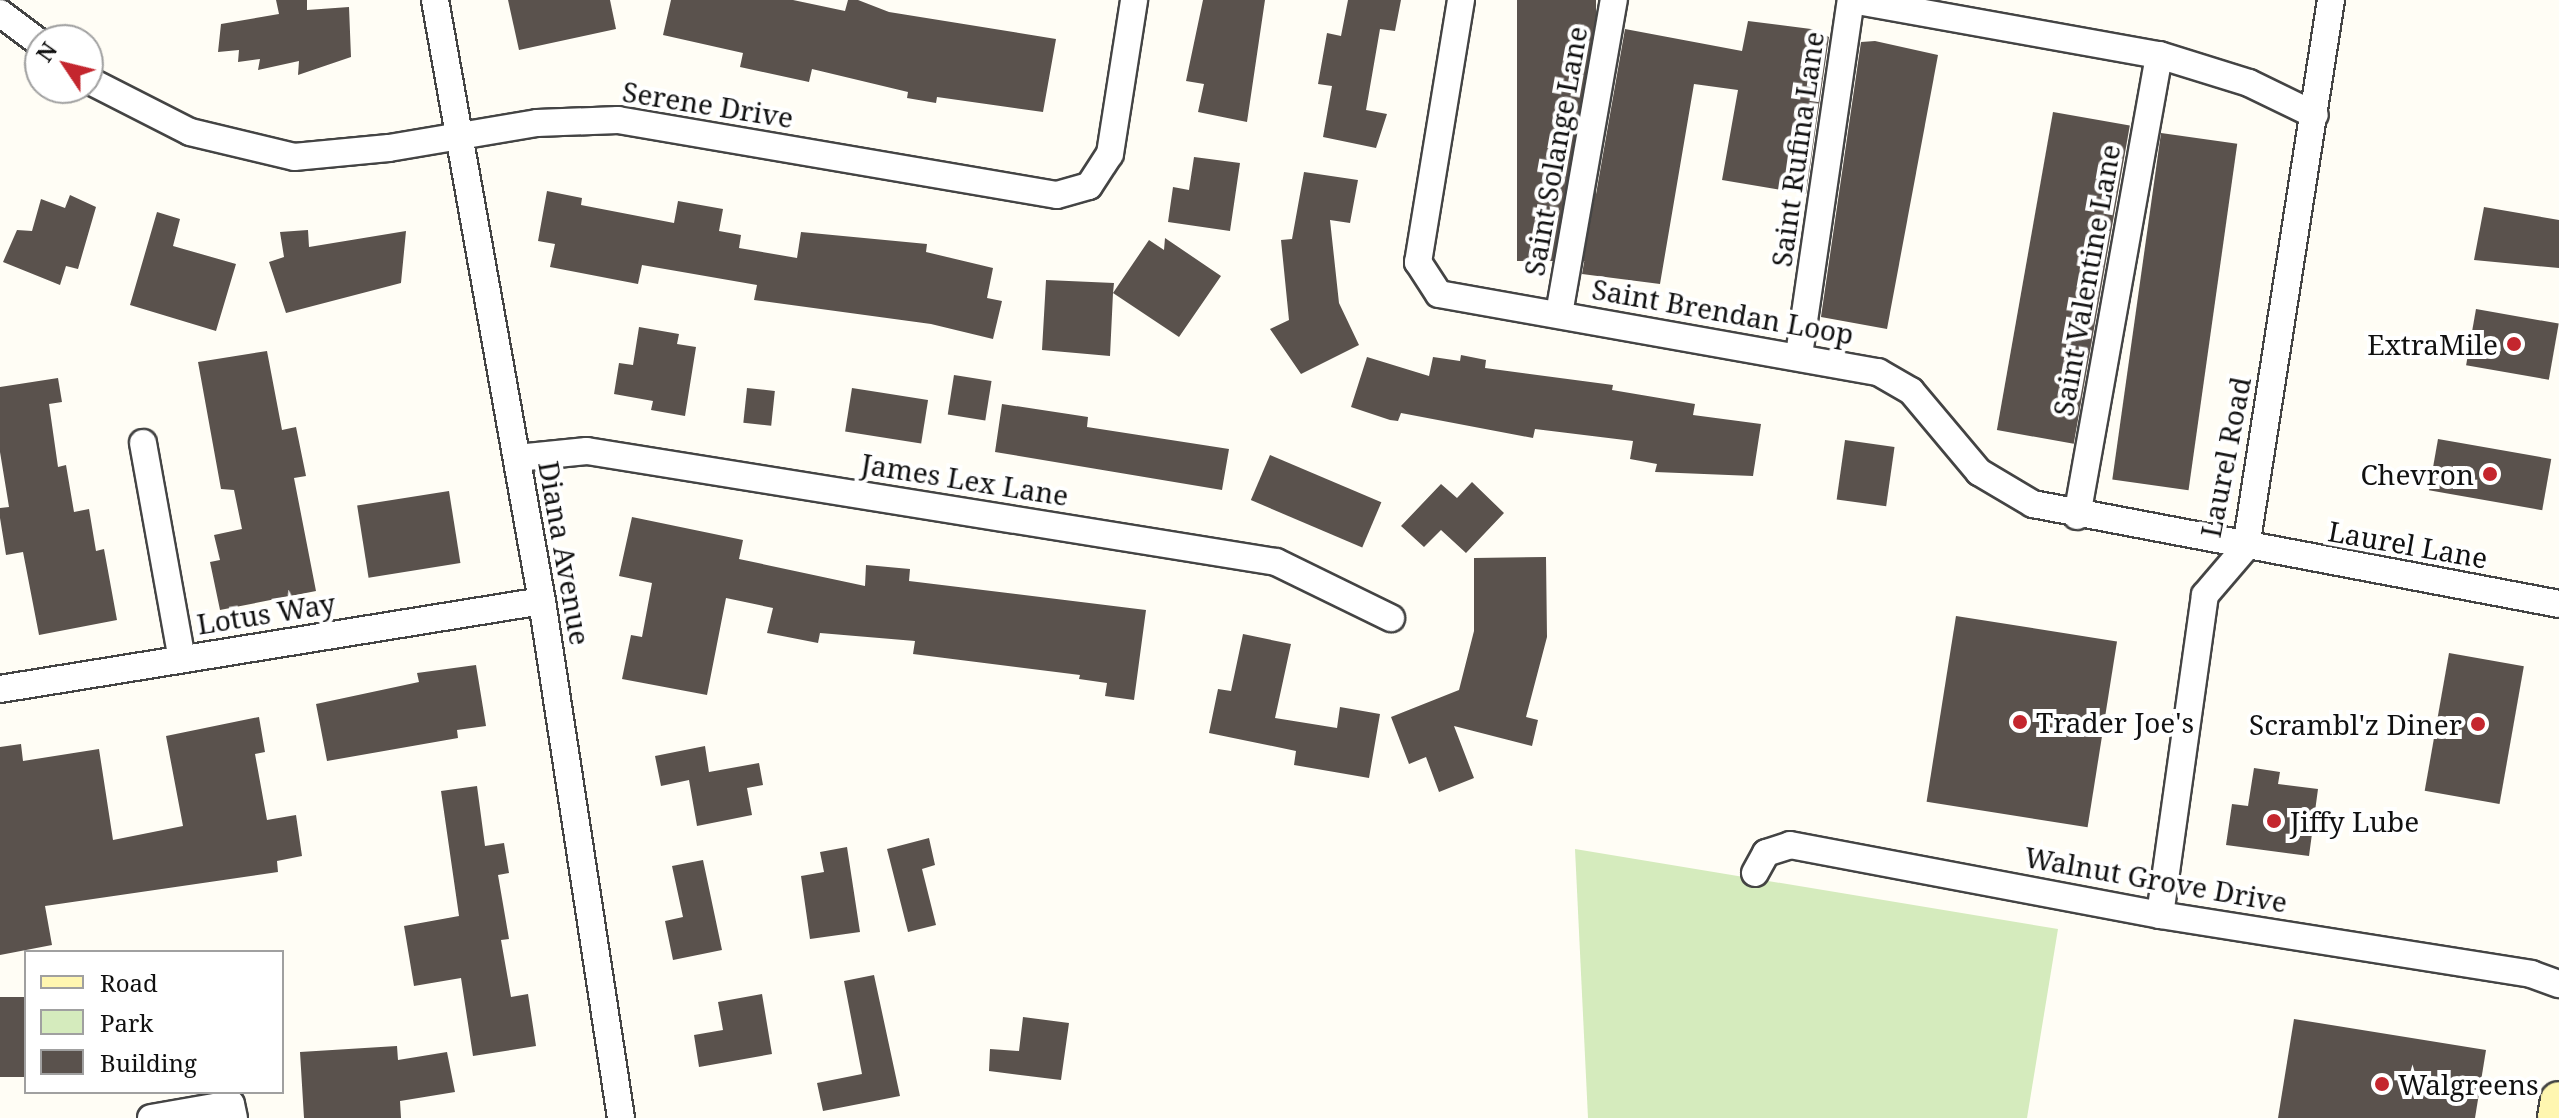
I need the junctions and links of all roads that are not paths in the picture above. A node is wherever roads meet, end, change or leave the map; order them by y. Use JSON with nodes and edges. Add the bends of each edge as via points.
{"nodes":[{"id":1,"x":435,"y":0,"type":"edge"},
{"id":2,"x":1134,"y":0,"type":"edge"},
{"id":3,"x":1461,"y":0,"type":"edge"},
{"id":4,"x":1614,"y":0,"type":"edge"},
{"id":5,"x":1851,"y":0,"type":"edge"},
{"id":6,"x":2331,"y":0,"type":"edge"},
{"id":7,"x":0,"y":13,"type":"edge"},
{"id":8,"x":24,"y":31,"type":"edge"},
{"id":9,"x":2159,"y":55,"type":"junction"},
{"id":10,"x":104,"y":88,"type":"edge"},
{"id":11,"x":2315,"y":115,"type":"junction"},
{"id":12,"x":460,"y":136,"type":"junction"},
{"id":13,"x":1559,"y":314,"type":"junction"},
{"id":14,"x":1799,"y":355,"type":"junction"},
{"id":15,"x":143,"y":443,"type":"dead end"},
{"id":16,"x":517,"y":458,"type":"junction"},
{"id":17,"x":2077,"y":516,"type":"junction"},
{"id":18,"x":2246,"y":547,"type":"junction"},
{"id":19,"x":542,"y":601,"type":"junction"},
{"id":20,"x":2559,"y":604,"type":"edge"},
{"id":21,"x":1391,"y":618,"type":"dead end"},
{"id":22,"x":182,"y":659,"type":"junction"},
{"id":23,"x":0,"y":689,"type":"edge"},
{"id":24,"x":1755,"y":873,"type":"dead end"},
{"id":25,"x":2160,"y":915,"type":"junction"},
{"id":26,"x":2559,"y":984,"type":"edge"},
{"id":27,"x":2559,"y":1100,"type":"edge"},
{"id":28,"x":151,"y":1118,"type":"edge"},
{"id":29,"x":234,"y":1118,"type":"edge"},
{"id":30,"x":621,"y":1118,"type":"edge"},
{"id":31,"x":2556,"y":1118,"type":"edge"}],
"edges":[{"from":1,"to":12,"type":"street","name":"Diana Avenue"},
{"from":2,"to":12,"type":"street","name":"Serene Drive","via":[[1110,154],[1089,186],[1057,195],[618,120],[537,123]]},
{"from":3,"to":13,"type":"street","name":"Saint Brendan Loop","via":[[1418,262],[1439,294]]},
{"from":4,"to":13,"type":"street","name":"Saint Solange Lane"},
{"from":5,"to":9,"type":"street"},
{"from":5,"to":14,"type":"street","name":"Saint Rufina Lane"},
{"from":6,"to":11,"type":"street","name":"Laurel Road"},
{"from":7,"to":8,"type":"street"},
{"from":9,"to":11,"type":"street","via":[[2249,83]]},
{"from":9,"to":17,"type":"street","name":"Saint Valentine Lane"},
{"from":10,"to":12,"type":"street","name":"Serene Drive","via":[[190,132],[294,157]]},
{"from":11,"to":18,"type":"street","name":"Laurel Road"},
{"from":12,"to":16,"type":"street","name":"Diana Avenue"},
{"from":13,"to":14,"type":"street","name":"Saint Brendan Loop"},
{"from":14,"to":17,"type":"street","name":"Saint Brendan Loop","via":[[1878,372],[1911,391],[1979,472],[2033,504]]},
{"from":15,"to":22,"type":"street"},
{"from":16,"to":19,"type":"street","name":"Diana Avenue"},
{"from":16,"to":21,"type":"street","name":"James Lex Lane","via":[[587,451],[1276,562]]},
{"from":17,"to":18,"type":"street","name":"Saint Brendan Loop"},
{"from":18,"to":20,"type":"street","name":"Laurel Lane"},
{"from":18,"to":25,"type":"street","name":"Laurel Road","via":[[2205,595]]},
{"from":19,"to":22,"type":"street","name":"Lotus Way"},
{"from":19,"to":30,"type":"street","name":"Diana Avenue"},
{"from":22,"to":23,"type":"street","name":"Lotus Way"},
{"from":24,"to":25,"type":"street","name":"Walnut Grove Drive","via":[[1766,853],[1790,845]]},
{"from":25,"to":26,"type":"street","name":"Walnut Grove Drive","via":[[2531,974]]},
{"from":27,"to":31,"type":"main road"},
{"from":28,"to":29,"type":"street","via":[[231,1104]]}]}
